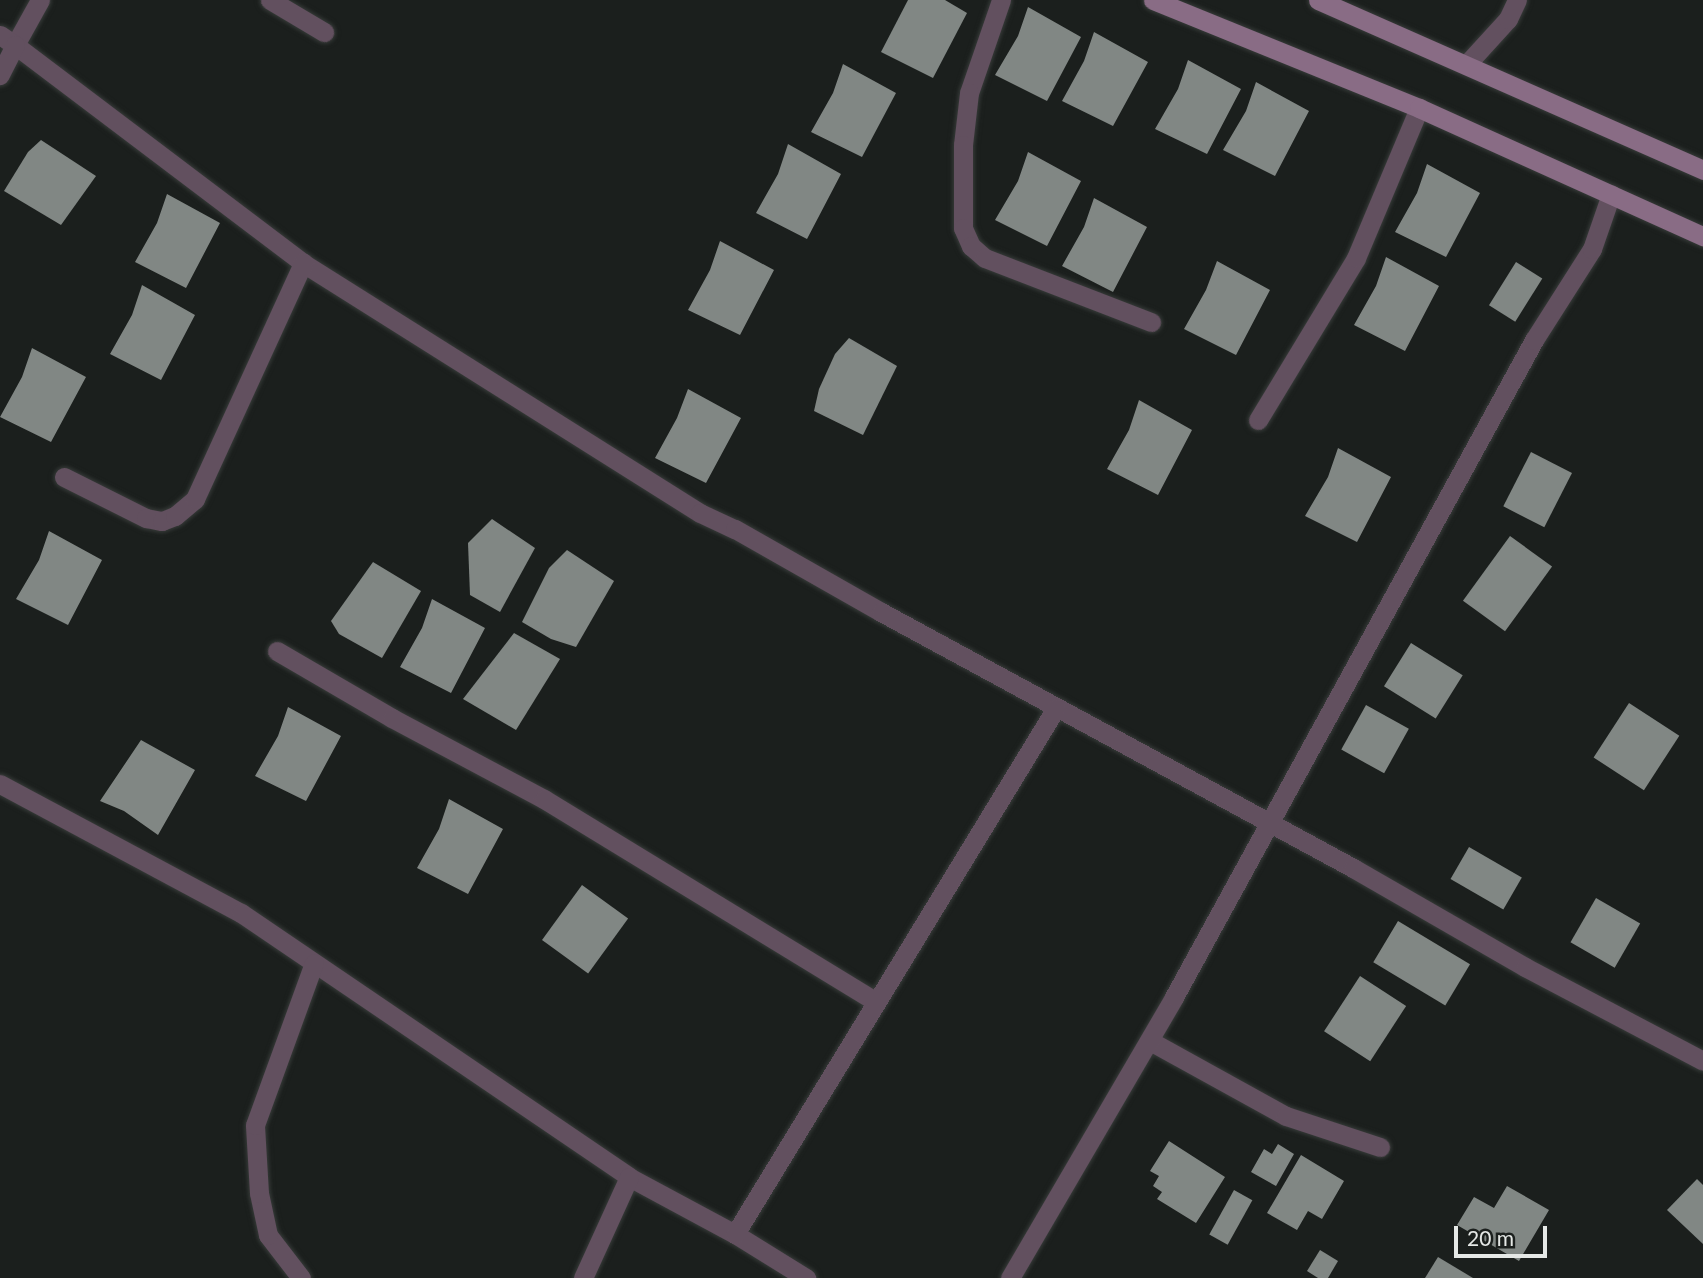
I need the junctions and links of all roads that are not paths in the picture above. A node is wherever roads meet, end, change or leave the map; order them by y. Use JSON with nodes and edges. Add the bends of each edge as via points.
{"nodes":[{"id":1,"x":40,"y":0,"type":"edge"},
{"id":2,"x":270,"y":0,"type":"edge"},
{"id":3,"x":1001,"y":0,"type":"edge"},
{"id":4,"x":1153,"y":0,"type":"edge"},
{"id":5,"x":1318,"y":0,"type":"edge"},
{"id":6,"x":1517,"y":0,"type":"edge"},
{"id":7,"x":324,"y":32,"type":"dead end"},
{"id":8,"x":7,"y":40,"type":"edge"},
{"id":9,"x":1466,"y":65,"type":"junction"},
{"id":10,"x":0,"y":75,"type":"edge"},
{"id":11,"x":1419,"y":108,"type":"junction"},
{"id":12,"x":1703,"y":170,"type":"edge"},
{"id":13,"x":1611,"y":194,"type":"junction"},
{"id":14,"x":1703,"y":236,"type":"edge"},
{"id":15,"x":303,"y":263,"type":"junction"},
{"id":16,"x":1151,"y":322,"type":"dead end"},
{"id":17,"x":1258,"y":419,"type":"dead end"},
{"id":18,"x":64,"y":477,"type":"dead end"},
{"id":19,"x":277,"y":651,"type":"dead end"},
{"id":20,"x":1056,"y":708,"type":"junction"},
{"id":21,"x":0,"y":784,"type":"edge"},
{"id":22,"x":1269,"y":823,"type":"junction"},
{"id":23,"x":314,"y":963,"type":"junction"},
{"id":24,"x":875,"y":1001,"type":"junction"},
{"id":25,"x":1150,"y":1041,"type":"junction"},
{"id":26,"x":1701,"y":1054,"type":"edge"},
{"id":27,"x":1380,"y":1147,"type":"dead end"},
{"id":28,"x":629,"y":1177,"type":"junction"},
{"id":29,"x":735,"y":1234,"type":"junction"},
{"id":30,"x":300,"y":1278,"type":"edge"},
{"id":31,"x":583,"y":1278,"type":"edge"},
{"id":32,"x":806,"y":1278,"type":"edge"},
{"id":33,"x":1010,"y":1278,"type":"edge"}],
"edges":[{"from":1,"to":8,"type":"street"},
{"from":2,"to":7,"type":"street"},
{"from":3,"to":16,"type":"street","via":[[969,93],[963,145],[963,228],[971,246],[985,258]]},
{"from":4,"to":11,"type":"main road"},
{"from":5,"to":9,"type":"main road"},
{"from":6,"to":9,"type":"street","via":[[1507,19]]},
{"from":8,"to":10,"type":"street"},
{"from":8,"to":15,"type":"street"},
{"from":9,"to":12,"type":"main road"},
{"from":11,"to":13,"type":"main road"},
{"from":11,"to":17,"type":"street","via":[[1356,258]]},
{"from":13,"to":14,"type":"main road"},
{"from":13,"to":22,"type":"street","via":[[1591,249],[1534,340]]},
{"from":15,"to":18,"type":"street","via":[[195,499],[162,521],[146,518]]},
{"from":15,"to":20,"type":"street","via":[[700,513],[735,528]]},
{"from":19,"to":24,"type":"street","via":[[544,799]]},
{"from":20,"to":22,"type":"street"},
{"from":20,"to":24,"type":"street"},
{"from":21,"to":23,"type":"street","via":[[241,913]]},
{"from":22,"to":25,"type":"street"},
{"from":22,"to":26,"type":"street","via":[[1525,967]]},
{"from":23,"to":28,"type":"street"},
{"from":23,"to":30,"type":"street","via":[[255,1125],[259,1193],[268,1236]]},
{"from":24,"to":29,"type":"street"},
{"from":25,"to":27,"type":"street","via":[[1286,1116]]},
{"from":25,"to":33,"type":"street"},
{"from":28,"to":29,"type":"street"},
{"from":28,"to":31,"type":"street"},
{"from":29,"to":32,"type":"street"}]}
